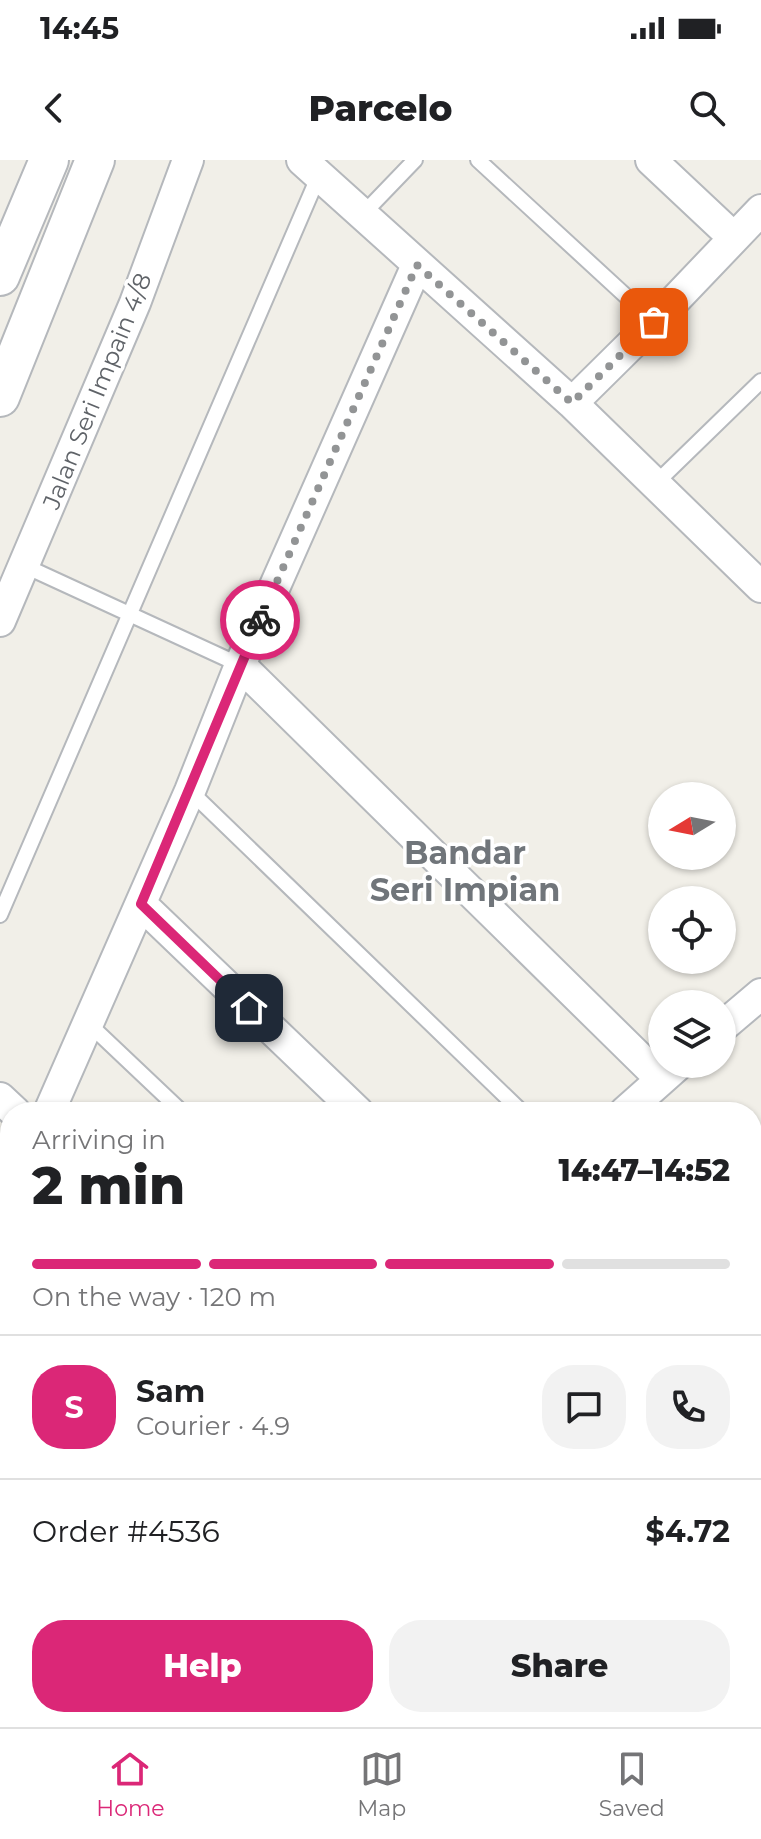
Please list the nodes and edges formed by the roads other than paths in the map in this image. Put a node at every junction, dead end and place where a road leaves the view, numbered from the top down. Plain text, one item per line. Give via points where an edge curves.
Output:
1 (49, 160) edge
2 (95, 160) edge
3 (188, 160) edge
4 (415, 160) edge
5 (478, 160) edge
6 (651, 160) edge
7 (310, 167) edge
8 (761, 210) edge
9 (363, 214) junction
10 (734, 238) junction
11 (417, 265) junction
12 (0, 276) edge
13 (654, 322) junction
14 (761, 381) edge
15 (0, 397) edge
16 (572, 403) junction
17 (655, 484) junction
18 (25, 566) junction
19 (757, 575) edge
20 (131, 613) junction
21 (0, 621) edge
22 (240, 665) junction
23 (190, 791) junction
24 (141, 904) junction
25 (0, 915) edge
26 (761, 994) edge
27 (736, 1015) edge
28 (88, 1023) junction
29 (648, 1051) edge
30 (663, 1078) edge
31 (53, 1102) edge
32 (171, 1102) edge
33 (348, 1102) edge
34 (512, 1102) edge
35 (636, 1102) edge

1 - 12 street
2 - 15 street
3 - 18 street, Jalan Seri Impain 4/8 via 135,303
4 - 9 lane
5 - 13 lane
6 - 10 street
7 - 9 street
7 - 20 lane
8 - 10 street
9 - 11 street
10 - 13 street
11 - 16 street
11 - 22 street
13 - 16 street
14 - 17 lane
16 - 17 street
17 - 19 street
18 - 20 lane
18 - 21 street, Jalan Seri Impain 4/8
20 - 22 lane
20 - 25 lane
22 - 23 street
22 - 29 street
23 - 24 street
23 - 34 lane
24 - 28 street
24 - 33 street
26 - 27 street
28 - 31 street
28 - 32 lane
30 - 35 street

